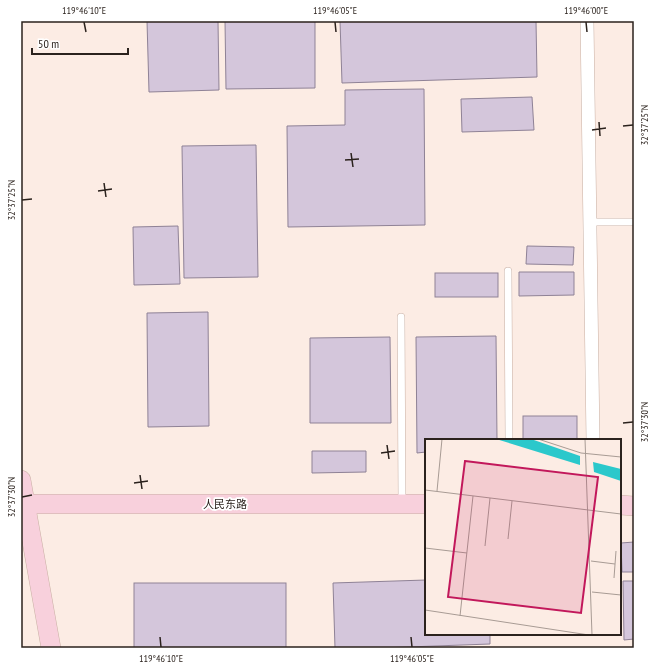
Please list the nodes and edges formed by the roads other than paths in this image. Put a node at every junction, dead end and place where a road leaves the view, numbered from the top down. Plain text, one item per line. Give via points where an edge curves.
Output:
1 (587, 21) edge
2 (590, 222) junction
3 (634, 222) edge
4 (508, 270) dead end
5 (401, 317) dead end
6 (509, 439) edge
7 (593, 439) edge
8 (21, 480) edge
9 (23, 504) edge
10 (402, 504) junction
11 (425, 504) edge
12 (621, 505) edge
13 (634, 506) edge
14 (50, 648) edge

1 - 2 street
2 - 3 lane
2 - 7 street
4 - 6 lane
5 - 10 lane
8 - 9 street
9 - 10 street, 人民东路
9 - 14 street
10 - 11 street, 人民东路
12 - 13 street

